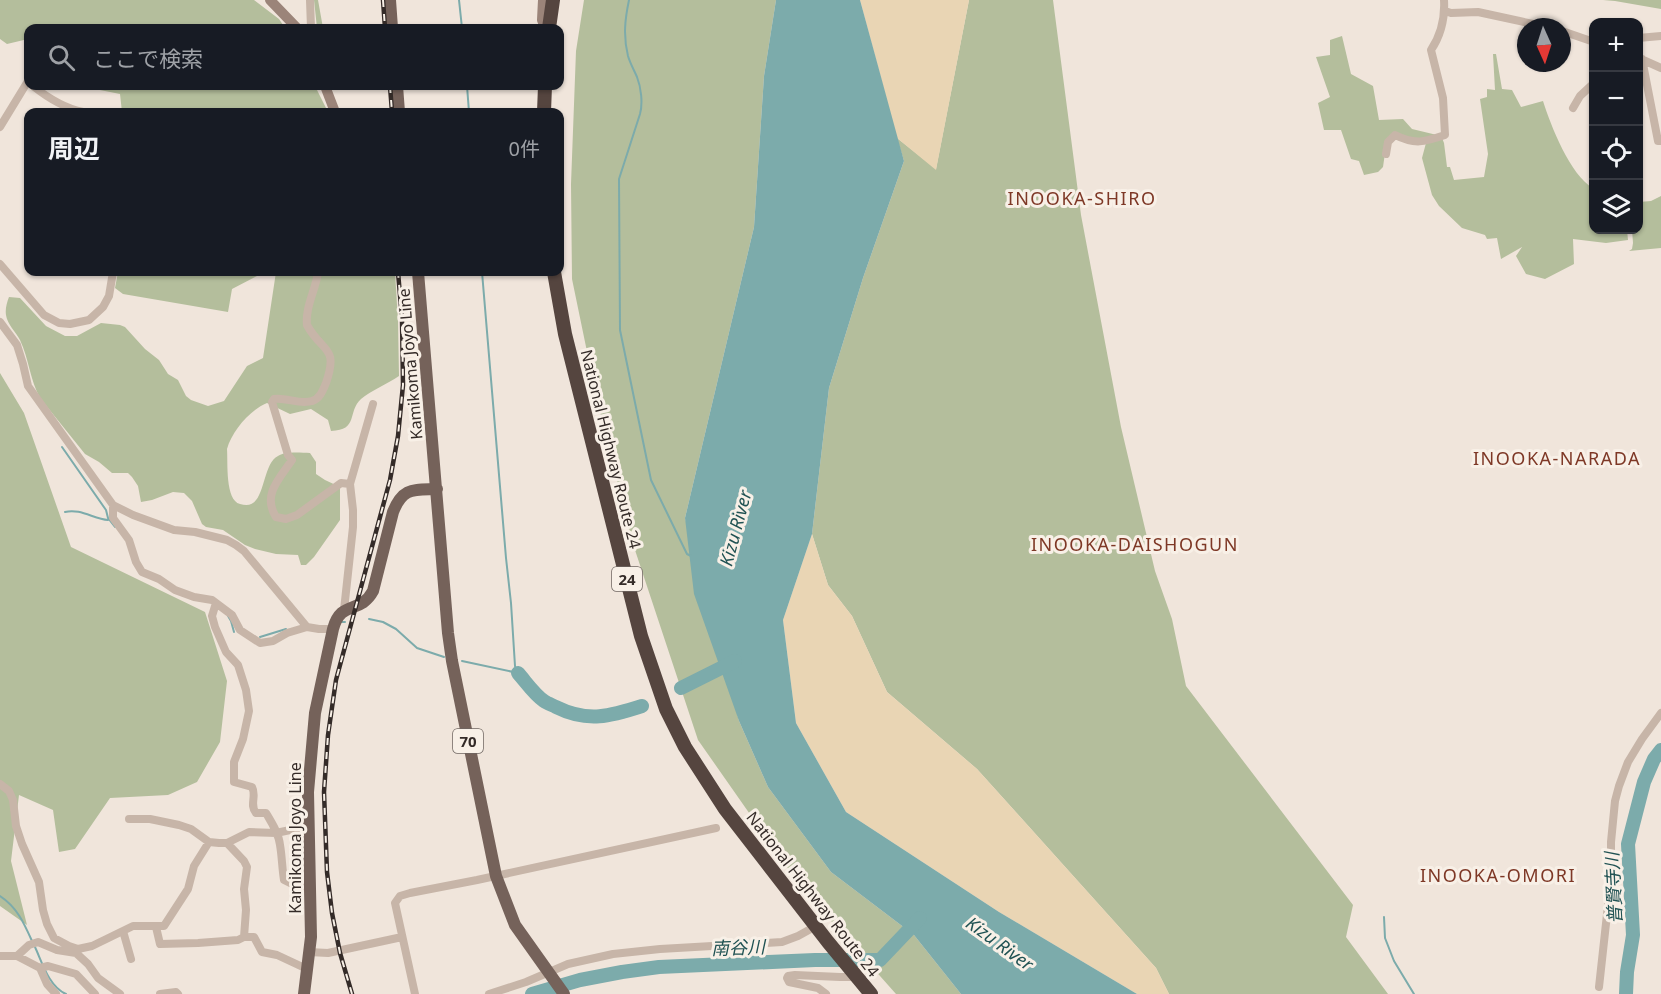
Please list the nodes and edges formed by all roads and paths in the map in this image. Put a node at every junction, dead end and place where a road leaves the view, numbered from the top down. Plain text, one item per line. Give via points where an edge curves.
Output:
1 (270, 0) edge
2 (310, 0) edge
3 (390, 0) edge
4 (543, 0) edge
5 (553, 0) edge
6 (1444, 0) edge
7 (1445, 11) junction
8 (1517, 20) edge
9 (293, 24) edge
10 (311, 24) edge
11 (392, 24) edge
12 (544, 24) edge
13 (550, 24) edge
14 (1571, 34) edge
15 (1661, 36) edge
16 (1589, 38) edge
17 (1643, 38) edge
18 (1584, 39) junction
19 (1589, 41) edge
20 (1643, 60) edge
21 (1661, 68) edge
22 (1643, 72) edge
23 (1589, 87) edge
24 (24, 88) edge
25 (38, 90) edge
26 (327, 90) edge
27 (397, 90) edge
28 (545, 90) edge
29 (72, 108) edge
30 (333, 108) edge
31 (399, 108) edge
32 (544, 108) edge
33 (1573, 108) dead end
34 (0, 127) edge
35 (1661, 141) edge
36 (1386, 154) dead end
37 (0, 264) edge
38 (112, 276) edge
39 (317, 276) edge
40 (418, 276) edge
41 (555, 276) edge
42 (0, 322) edge
43 (373, 405) dead end
44 (350, 484) junction
45 (437, 489) junction
46 (113, 505) junction
47 (216, 603) junction
48 (344, 610) junction
49 (307, 627) junction
50 (333, 628) junction
51 (1661, 713) edge
52 (0, 784) edge
53 (129, 819) dead end
54 (309, 826) junction
55 (716, 828) dead end
56 (276, 833) junction
57 (209, 842) junction
58 (226, 843) junction
59 (496, 876) junction
60 (310, 887) junction
61 (816, 926) junction
62 (156, 927) junction
63 (123, 931) junction
64 (244, 937) junction
65 (402, 937) junction
66 (74, 950) junction
67 (309, 952) junction
68 (0, 956) edge
69 (17, 956) junction
70 (130, 959) dead end
71 (40, 968) junction
72 (307, 969) junction
73 (550, 975) junction
74 (855, 975) junction
75 (1599, 987) dead end
76 (56, 994) edge
77 (95, 994) edge
78 (120, 994) edge
79 (160, 994) edge
80 (178, 994) edge
81 (304, 994) edge
82 (415, 994) edge
83 (489, 994) edge
84 (564, 994) edge
85 (826, 994) edge
86 (871, 994) edge

1 - 9 main road
2 - 10 street
3 - 11 main road
4 - 12 main road
5 - 13 highway
6 - 7 street
7 - 8 street via 1478,12
7 - 36 street via 1431,50 1443,98 1445,135 1417,142 1395,135 1388,141
14 - 18 street
15 - 17 street
16 - 18 street
18 - 19 street
20 - 21 street
22 - 35 street
23 - 33 street
24 - 34 street
25 - 29 street
26 - 30 main road
27 - 31 main road
28 - 32 highway
37 - 38 street via 44,315 59,323 88,320 103,308
39 - 44 street via 307,325 328,351 332,365 315,400 280,398 272,402 292,460 271,492 271,509 276,517 286,519 341,483
40 - 45 main road, Kamikoma Joyo Line / 70
41 - 61 highway, National Highway Route 24 / 24 via 564,334 641,636 666,709 725,809
42 - 46 street via 17,345 28,386
43 - 44 street
44 - 48 street via 353,527
45 - 48 main road, Kamikoma Joyo Line via 404,492 393,512 373,591 365,602
45 - 59 main road, Kamikoma Joyo Line / 70 via 452,661
46 - 47 street via 113,518 129,540 142,572 176,590
46 - 49 street via 174,530 217,537 236,545
47 - 49 street via 232,615 240,630 260,643
47 - 56 street via 212,616 215,627 226,652 238,665 249,711 234,762 234,782 252,787 253,810 266,813
48 - 50 main road, Kamikoma Joyo Line via 336,617
49 - 50 street
50 - 54 main road, Kamikoma Joyo Line via 315,712
51 - 75 street via 1629,762 1615,801
52 - 66 street via 13,800 16,826 39,882 47,924 54,938
53 - 57 street via 179,825
54 - 56 street
54 - 60 main road, Kamikoma Joyo Line
55 - 59 street
56 - 58 street via 249,832
56 - 60 street via 284,880
57 - 58 street
57 - 62 street via 194,866 188,889 164,926
58 - 64 street via 248,867
59 - 65 street via 400,896 395,903
59 - 73 main road, Kamikoma Joyo Line / 70 via 515,925
60 - 67 main road, Kamikoma Joyo Line
61 - 73 street via 782,942 613,954 568,964
61 - 74 highway, National Highway Route 24 / 24
62 - 63 street via 133,926
62 - 64 street via 160,944 198,944
63 - 66 street
63 - 70 street
64 - 72 street via 254,937 262,952
65 - 67 street via 328,953
65 - 82 street
66 - 69 street via 57,950 38,942
66 - 78 street via 105,985
67 - 72 main road, Kamikoma Joyo Line
68 - 69 street
69 - 71 street
71 - 76 street
71 - 77 street via 48,966 76,974
72 - 81 main road, Kamikoma Joyo Line
73 - 83 street
73 - 84 main road, Kamikoma Joyo Line / 70
74 - 85 street via 788,975 789,982 818,988
74 - 86 highway, National Highway Route 24 / 24
79 - 80 street

